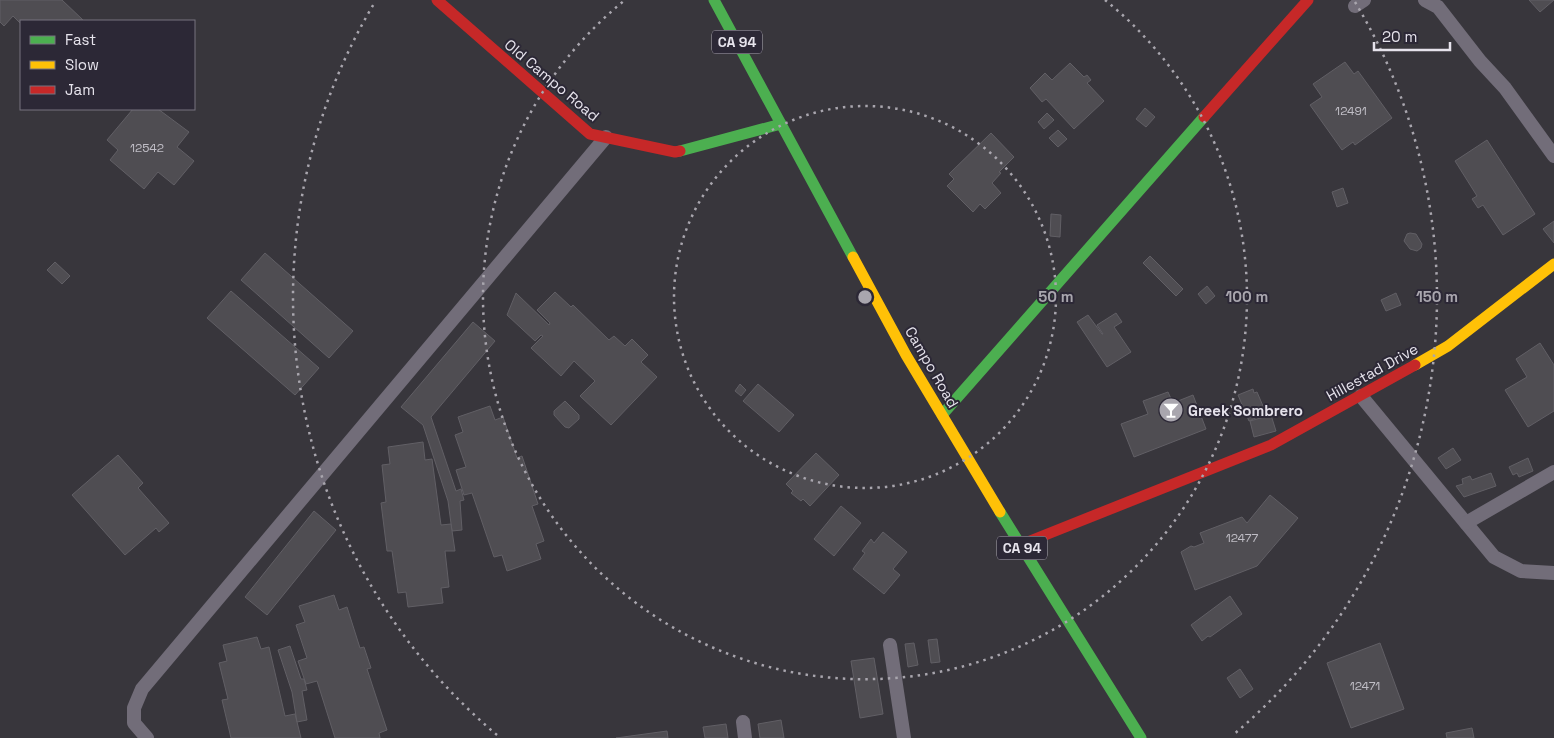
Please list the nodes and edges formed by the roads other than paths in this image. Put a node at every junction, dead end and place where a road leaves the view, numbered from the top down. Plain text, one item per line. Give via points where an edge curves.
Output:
1 (437, 0) edge
2 (714, 0) edge
3 (1308, 0) edge
4 (1425, 0) edge
5 (782, 124) junction
6 (606, 137) junction
7 (1554, 156) edge
8 (1554, 264) edge
9 (1361, 396) junction
10 (942, 415) junction
11 (1554, 472) edge
12 (1466, 523) junction
13 (1020, 545) junction
14 (1554, 572) edge
15 (890, 645) dead end
16 (743, 722) dead end
17 (147, 738) edge
18 (745, 738) edge
19 (904, 738) edge
20 (1141, 738) edge

1 - 6 main road, Old Campo Road via 590,134
2 - 5 main road, Campo Road / CA 94
3 - 10 main road
4 - 7 lane via 1438,7 1505,88
5 - 6 main road, Old Campo Road via 675,152
5 - 10 main road, Campo Road / CA 94 via 906,355
6 - 17 lane via 142,690 134,708 134,723
8 - 9 main road, Hillestad Drive via 1448,346
9 - 12 lane
9 - 13 main road, Hillestad Drive via 1272,445
10 - 13 main road, Campo Road / CA 94
11 - 12 lane
12 - 14 lane via 1494,557 1521,571
13 - 20 main road, Campo Road / CA 94
15 - 19 lane
16 - 18 lane

